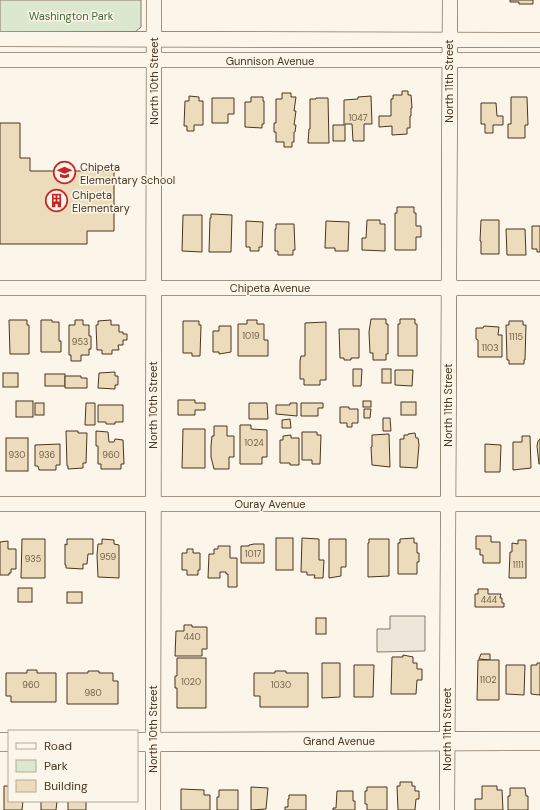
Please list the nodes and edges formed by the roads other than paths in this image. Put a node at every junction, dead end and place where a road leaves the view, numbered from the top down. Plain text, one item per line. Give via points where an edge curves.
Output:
1 (154, 0) edge
2 (450, 0) edge
3 (0, 39) edge
4 (154, 40) junction
5 (450, 40) junction
6 (540, 40) edge
7 (0, 60) edge
8 (154, 60) junction
9 (540, 60) edge
10 (450, 61) junction
11 (0, 288) edge
12 (154, 288) junction
13 (448, 288) junction
14 (540, 288) edge
15 (0, 504) edge
16 (153, 504) junction
17 (448, 504) junction
18 (540, 504) edge
19 (447, 741) junction
20 (540, 741) edge
21 (145, 742) edge
22 (153, 810) edge
23 (447, 810) edge

1 - 4 street, North 10th Street
2 - 5 street, North 11th Street
3 - 4 street, Gunnison Avenue
4 - 5 street, Gunnison Avenue
4 - 8 street, North 10th Street
5 - 6 street, Gunnison Avenue
5 - 10 street, North 11th Street
7 - 8 street, Gunnison Avenue
8 - 10 street, Gunnison Avenue
8 - 12 street, North 10th Street
9 - 10 street, Gunnison Avenue
10 - 13 street, North 11th Street
11 - 12 street, Chipeta Avenue
12 - 13 street, Chipeta Avenue
12 - 16 street, North 10th Street
13 - 14 street, Chipeta Avenue
13 - 17 street, North 11th Street
15 - 16 street, Ouray Avenue
16 - 17 street, Ouray Avenue
16 - 21 street, North 10th Street
17 - 18 street, Ouray Avenue
17 - 19 street, North 11th Street
19 - 20 main road, Grand Avenue
19 - 21 main road, Grand Avenue
19 - 23 street, North 11th Street
21 - 22 street, North 10th Street

